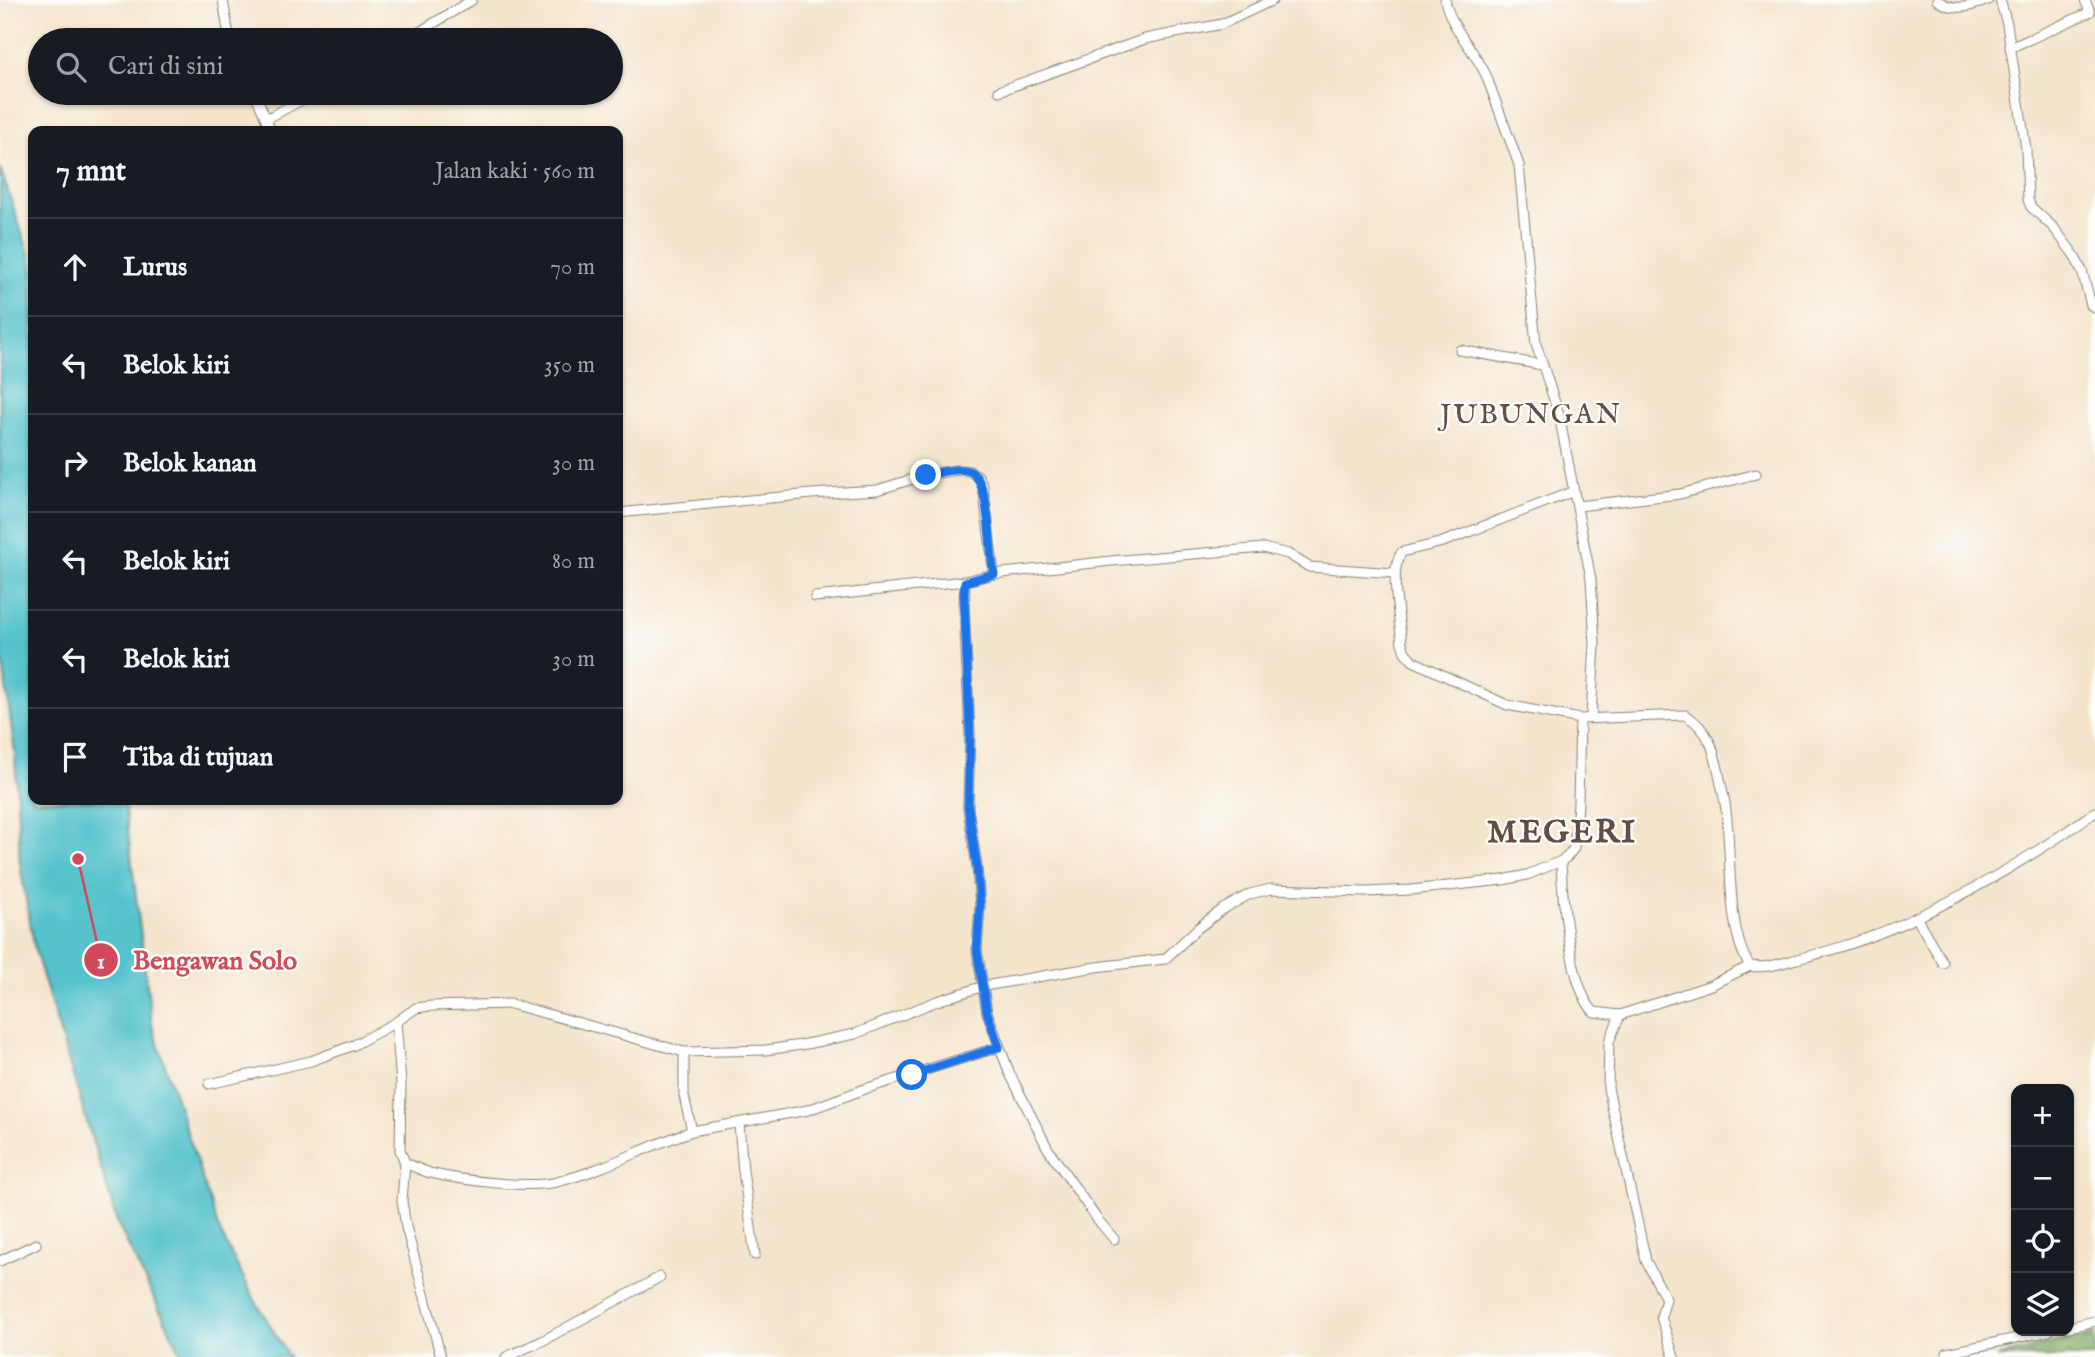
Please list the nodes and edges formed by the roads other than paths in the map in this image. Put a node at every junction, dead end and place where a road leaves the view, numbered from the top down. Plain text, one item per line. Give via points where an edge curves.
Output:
1 (223, 0) edge
2 (472, 0) edge
3 (1273, 0) edge
4 (1446, 0) edge
5 (1937, 0) edge
6 (1988, 0) edge
7 (2000, 0) edge
8 (2085, 0) edge
9 (228, 28) edge
10 (426, 28) edge
11 (2010, 48) junction
12 (999, 91) dead end
13 (260, 105) edge
14 (292, 105) edge
15 (266, 119) junction
16 (269, 126) edge
17 (2095, 308) edge
18 (1460, 351) dead end
19 (1542, 365) junction
20 (1756, 474) dead end
21 (1574, 491) junction
22 (1578, 506) junction
23 (623, 513) edge
24 (1395, 573) junction
25 (994, 574) junction
26 (965, 582) junction
27 (815, 597) dead end
28 (1591, 718) junction
29 (1580, 719) junction
30 (2095, 812) edge
31 (1561, 861) junction
32 (1916, 917) junction
33 (1943, 963) dead end
34 (1750, 966) junction
35 (984, 986) junction
36 (1620, 1015) junction
37 (396, 1022) junction
38 (999, 1047) junction
39 (684, 1052) junction
40 (209, 1084) dead end
41 (739, 1124) junction
42 (692, 1131) junction
43 (405, 1163) junction
44 (1114, 1239) dead end
45 (36, 1244) dead end
46 (755, 1255) dead end
47 (0, 1261) edge
48 (660, 1277) dead end
49 (2095, 1321) edge
50 (2074, 1326) edge
51 (2026, 1336) edge
52 (1947, 1353) dead end
53 (441, 1357) edge
54 (506, 1357) edge
55 (1674, 1357) edge

1 - 9 street
2 - 10 street
3 - 12 street via 1222,24 1144,39
4 - 19 street via 1453,23 1480,61 1519,164 1536,344
5 - 6 street via 1956,9
7 - 11 street
8 - 11 street via 2090,12
11 - 17 street via 2026,149 2028,200 2074,254
13 - 15 street
14 - 15 street
15 - 16 street
18 - 19 street
19 - 21 street via 1559,415
20 - 22 street via 1680,494
21 - 22 street
21 - 24 street via 1443,542 1406,550 1398,556
22 - 28 street via 1591,579 1595,643
23 - 25 street via 877,491 926,475 970,471 983,486
24 - 25 street via 1310,567 1288,554 1264,548
24 - 29 street via 1402,643 1413,661 1507,705
25 - 26 street
26 - 27 street
26 - 35 street via 968,807 980,906 977,950
28 - 29 street
28 - 34 street via 1685,715 1697,721 1707,736 1726,810 1739,941
29 - 31 street via 1574,848
30 - 32 street via 2000,873
31 - 35 street via 1515,878 1449,887 1365,892 1271,889 1223,909 1165,959
31 - 36 street via 1565,923 1581,990 1594,1012
32 - 33 street
32 - 34 street via 1822,954
34 - 36 street via 1711,985
35 - 38 street
35 - 39 street via 855,1034 766,1050
36 - 55 street via 1609,1042 1608,1088 1646,1261 1666,1299 1661,1317
37 - 39 street via 423,1007 511,1004
37 - 40 street via 311,1061
37 - 43 street via 400,1150
38 - 41 street via 808,1111
38 - 44 street via 1048,1149
39 - 42 street via 684,1096
41 - 42 street
41 - 46 street
42 - 43 street via 542,1185 471,1179
43 - 53 street via 402,1201 406,1227
45 - 47 street
48 - 54 street
49 - 50 street
51 - 52 street

